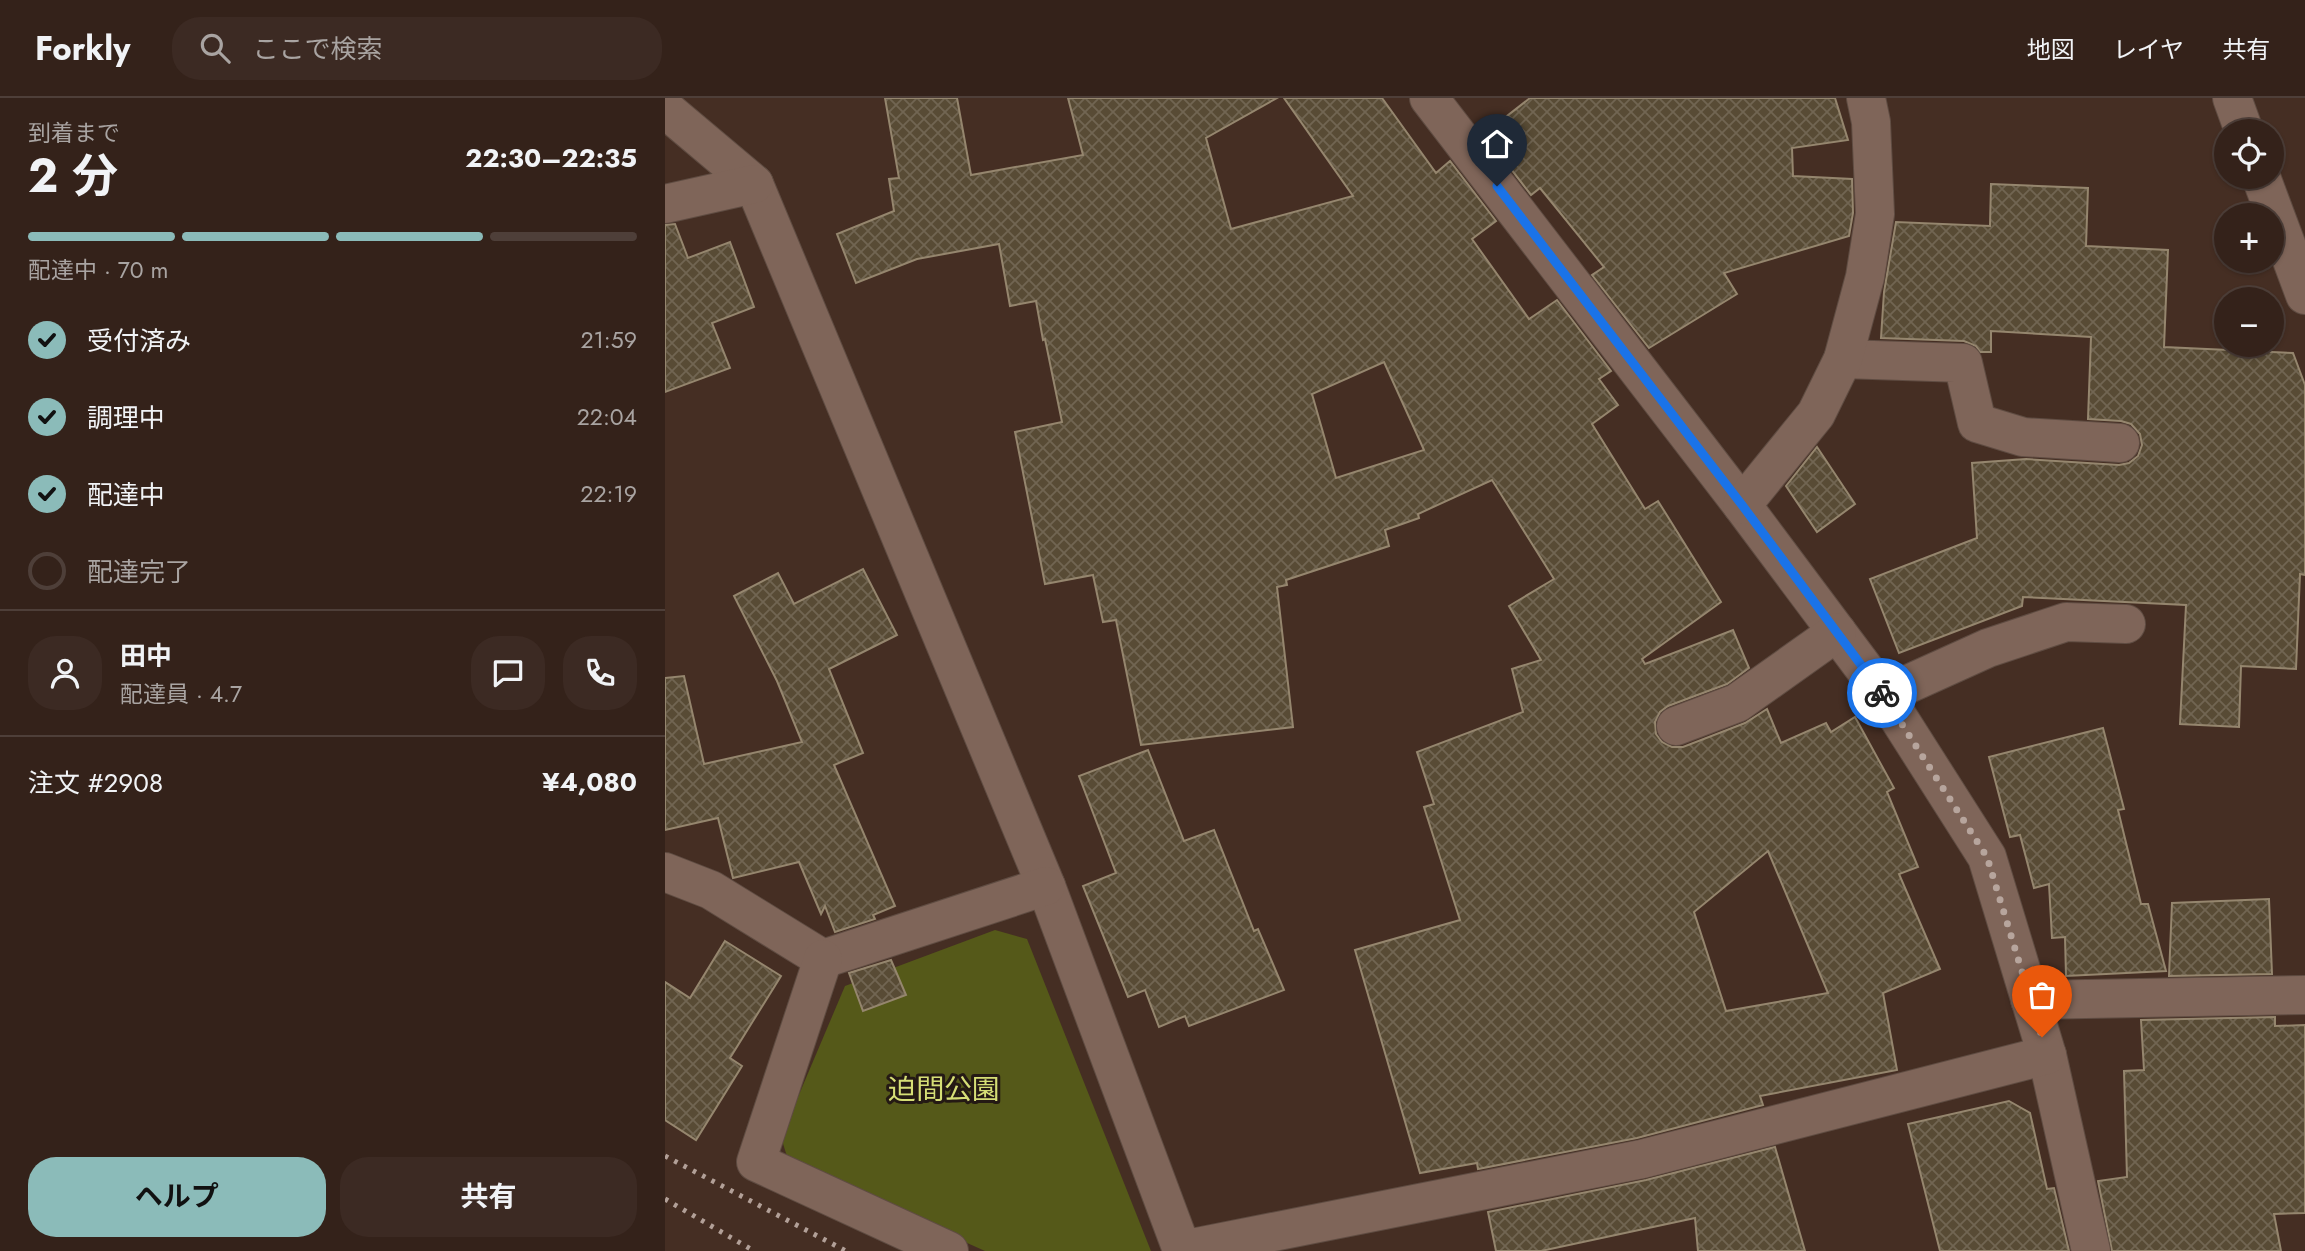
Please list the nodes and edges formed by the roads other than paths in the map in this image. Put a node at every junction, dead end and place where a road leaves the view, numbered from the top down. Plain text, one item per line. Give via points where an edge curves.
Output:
1 (1429, 98) edge
2 (1866, 98) edge
3 (2232, 98) edge
4 (665, 109) edge
5 (2240, 119) edge
6 (754, 184) junction
7 (2265, 189) edge
8 (665, 204) edge
9 (2305, 295) edge
10 (1843, 359) junction
11 (2120, 443) dead end
12 (1742, 505) junction
13 (2126, 624) dead end
14 (1837, 632) junction
15 (1884, 695) junction
16 (1676, 726) dead end
17 (665, 872) edge
18 (1046, 886) junction
19 (823, 959) junction
20 (2305, 995) edge
21 (2030, 1000) junction
22 (2047, 1055) junction
23 (949, 1251) edge
24 (1182, 1251) edge
25 (2091, 1251) edge

1 - 12 street
2 - 10 street via 1875,214 1865,277
3 - 5 street
4 - 6 street
6 - 8 street
6 - 18 street
7 - 9 street
10 - 11 street via 1963,363 1977,423 2023,437
10 - 12 street via 1816,414
12 - 14 street
13 - 15 street via 2066,622 1988,648
14 - 15 street
14 - 16 street via 1737,703
15 - 21 street via 1987,857
17 - 19 street via 711,890
18 - 19 street
18 - 24 street
19 - 23 street via 756,1162
20 - 21 street
21 - 22 street
22 - 24 street via 1642,1159
22 - 25 street

